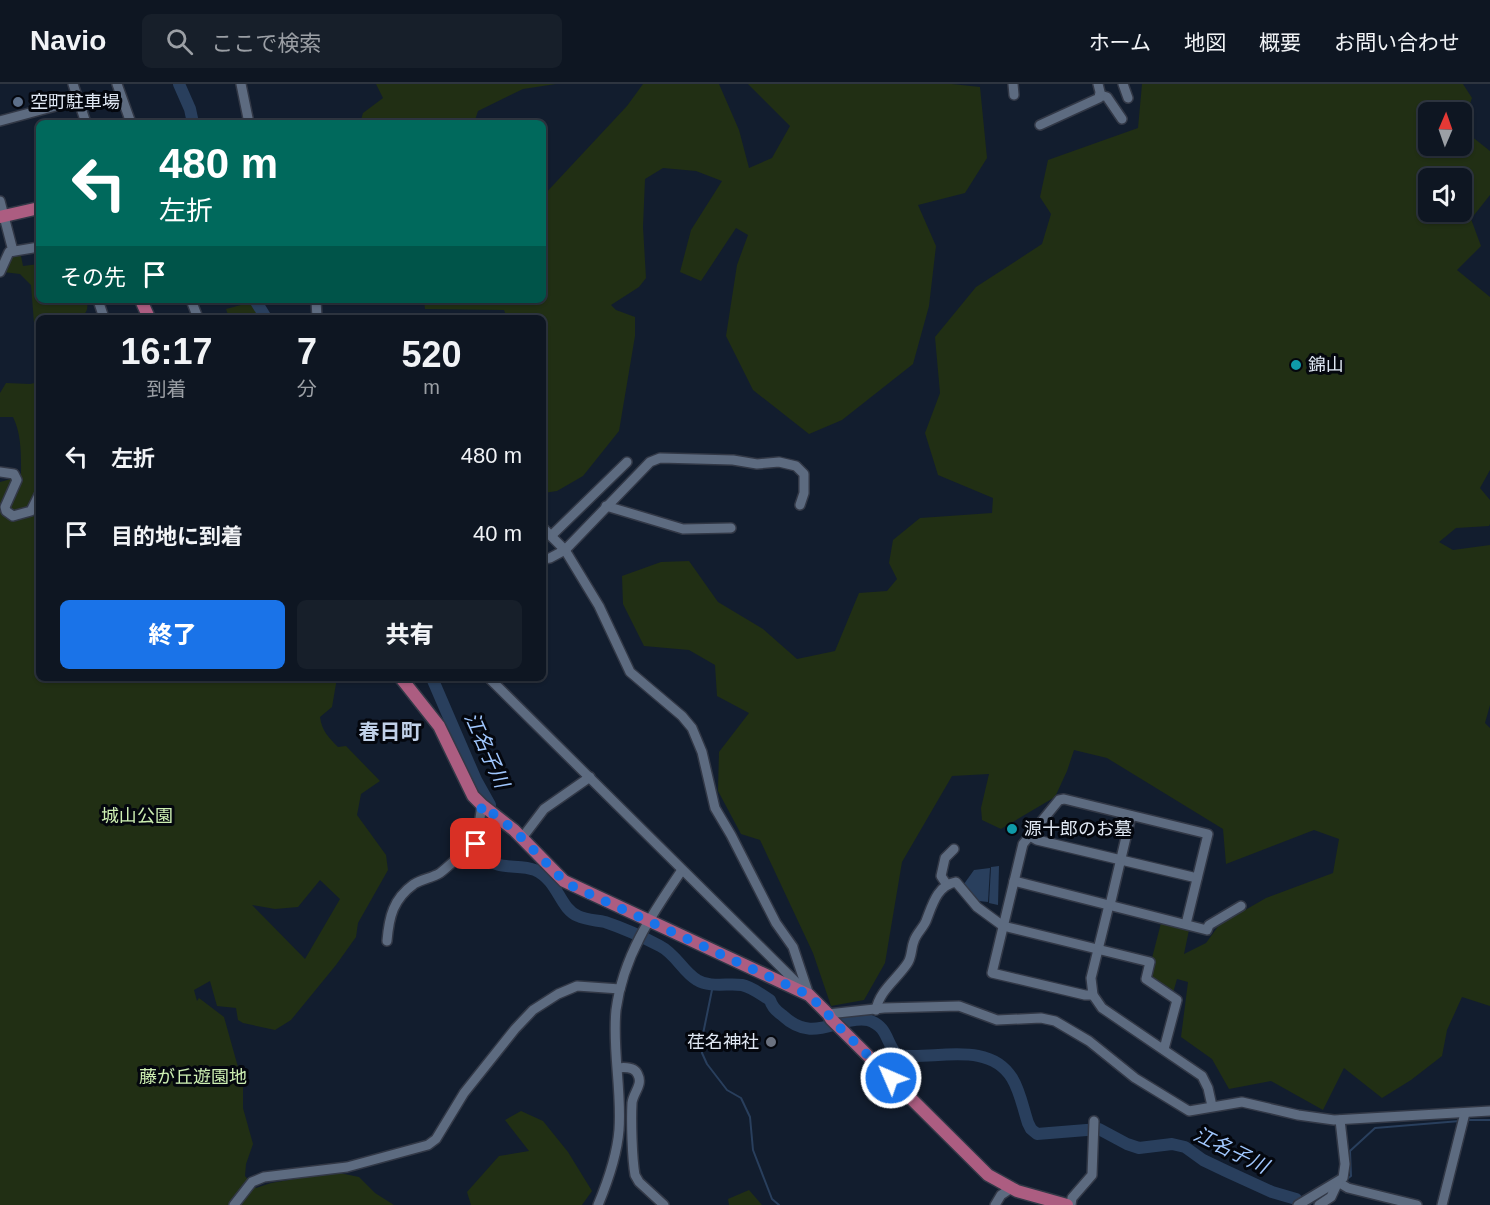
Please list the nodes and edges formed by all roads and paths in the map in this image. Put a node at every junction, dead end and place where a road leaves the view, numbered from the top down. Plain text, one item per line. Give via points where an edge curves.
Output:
1 (117, 84) edge
2 (241, 84) edge
3 (1013, 84) edge
4 (1098, 84) edge
5 (1124, 84) edge
6 (76, 85) edge
7 (1014, 95) dead end
8 (1100, 95) junction
9 (1128, 98) dead end
10 (78, 100) junction
11 (1122, 119) dead end
12 (85, 120) edge
13 (130, 120) edge
14 (248, 120) edge
15 (0, 121) edge
16 (1040, 125) dead end
17 (0, 201) edge
18 (36, 209) edge
19 (2, 217) edge
20 (36, 247) edge
21 (13, 251) junction
22 (0, 272) edge
23 (627, 462) dead end
24 (0, 472) edge
25 (36, 501) edge
26 (800, 505) dead end
27 (606, 506) junction
28 (730, 528) dead end
29 (546, 530) edge
30 (552, 535) junction
31 (565, 550) junction
32 (546, 559) edge
33 (403, 681) edge
34 (492, 681) edge
35 (590, 777) junction
36 (483, 806) junction
37 (1131, 816) junction
38 (1030, 836) junction
39 (522, 838) junction
40 (954, 849) dead end
41 (1121, 860) junction
42 (682, 870) junction
43 (1197, 878) junction
44 (1014, 881) junction
45 (947, 885) junction
46 (1109, 905) junction
47 (1241, 906) dead end
48 (648, 920) junction
49 (1186, 924) junction
50 (1004, 926) junction
51 (387, 941) dead end
52 (1098, 949) junction
53 (620, 989) junction
54 (809, 995) junction
55 (1093, 995) junction
56 (876, 1010) junction
57 (830, 1017) junction
58 (1164, 1049) junction
59 (618, 1068) junction
60 (1212, 1106) junction
61 (1490, 1111) edge
62 (1464, 1118) junction
63 (1340, 1120) junction
64 (1095, 1122) dead end
65 (1338, 1182) junction
66 (1010, 1189) junction
67 (1300, 1203) edge
68 (234, 1205) edge
69 (598, 1205) edge
70 (664, 1205) edge
71 (995, 1205) edge
72 (1069, 1205) edge
73 (1318, 1205) edge
74 (1417, 1205) edge
75 (1442, 1205) edge

1 - 13 street
2 - 14 street
3 - 7 street
4 - 8 street
5 - 9 street
6 - 10 street
8 - 11 street via 1107,97
8 - 16 street
10 - 12 street
10 - 15 street
17 - 19 street
18 - 19 main road
19 - 21 street
20 - 21 street
21 - 22 street via 7,254
23 - 30 street
24 - 25 street via 14,474 16,480 6,511 14,516 31,511
26 - 27 street via 804,474 793,465 667,457 650,462
27 - 28 street via 683,529
27 - 31 street
29 - 30 street
30 - 31 street
31 - 32 street
31 - 54 street via 599,606 630,672 692,728 715,808 776,923 793,946
33 - 36 main road via 439,726 469,790
34 - 35 street
35 - 39 street via 543,809
35 - 42 street
36 - 39 main road
36 - 51 street via 476,844 438,874 405,892 389,918
37 - 38 street via 1061,800
37 - 41 street
37 - 43 street via 1208,834
38 - 41 street
38 - 44 street via 1023,844
39 - 48 main road via 564,881
40 - 45 street via 945,858 941,876
41 - 43 street
41 - 46 street
42 - 48 street
42 - 54 street
43 - 49 street
44 - 46 street
44 - 50 street
45 - 50 street via 956,882 977,907
45 - 56 street via 930,906 914,940 909,962 890,983
46 - 49 street
46 - 52 street
47 - 49 street via 1207,930
48 - 53 street
48 - 54 main road
50 - 52 street
50 - 55 street via 992,972
52 - 55 street via 1091,978
52 - 58 street via 1150,962 1146,979 1177,1000
53 - 59 street via 615,1032
53 - 68 street via 577,986 533,1010 464,1093 436,1139 428,1145 346,1167 264,1177 252,1182
54 - 57 main road
55 - 58 street via 1102,1008
56 - 57 street
56 - 60 street via 959,1006 997,1020 1055,1021 1184,1108 1195,1111
57 - 66 main road via 988,1175
58 - 60 street via 1202,1076
59 - 69 street via 617,1144
59 - 70 street via 630,1068 639,1077 632,1102 635,1175
60 - 63 street via 1242,1102
61 - 62 street
62 - 63 street
62 - 75 street
63 - 65 street via 1344,1173
64 - 72 street via 1092,1175
65 - 67 street
65 - 73 street via 1332,1197
65 - 74 street
66 - 71 street
66 - 72 main road

